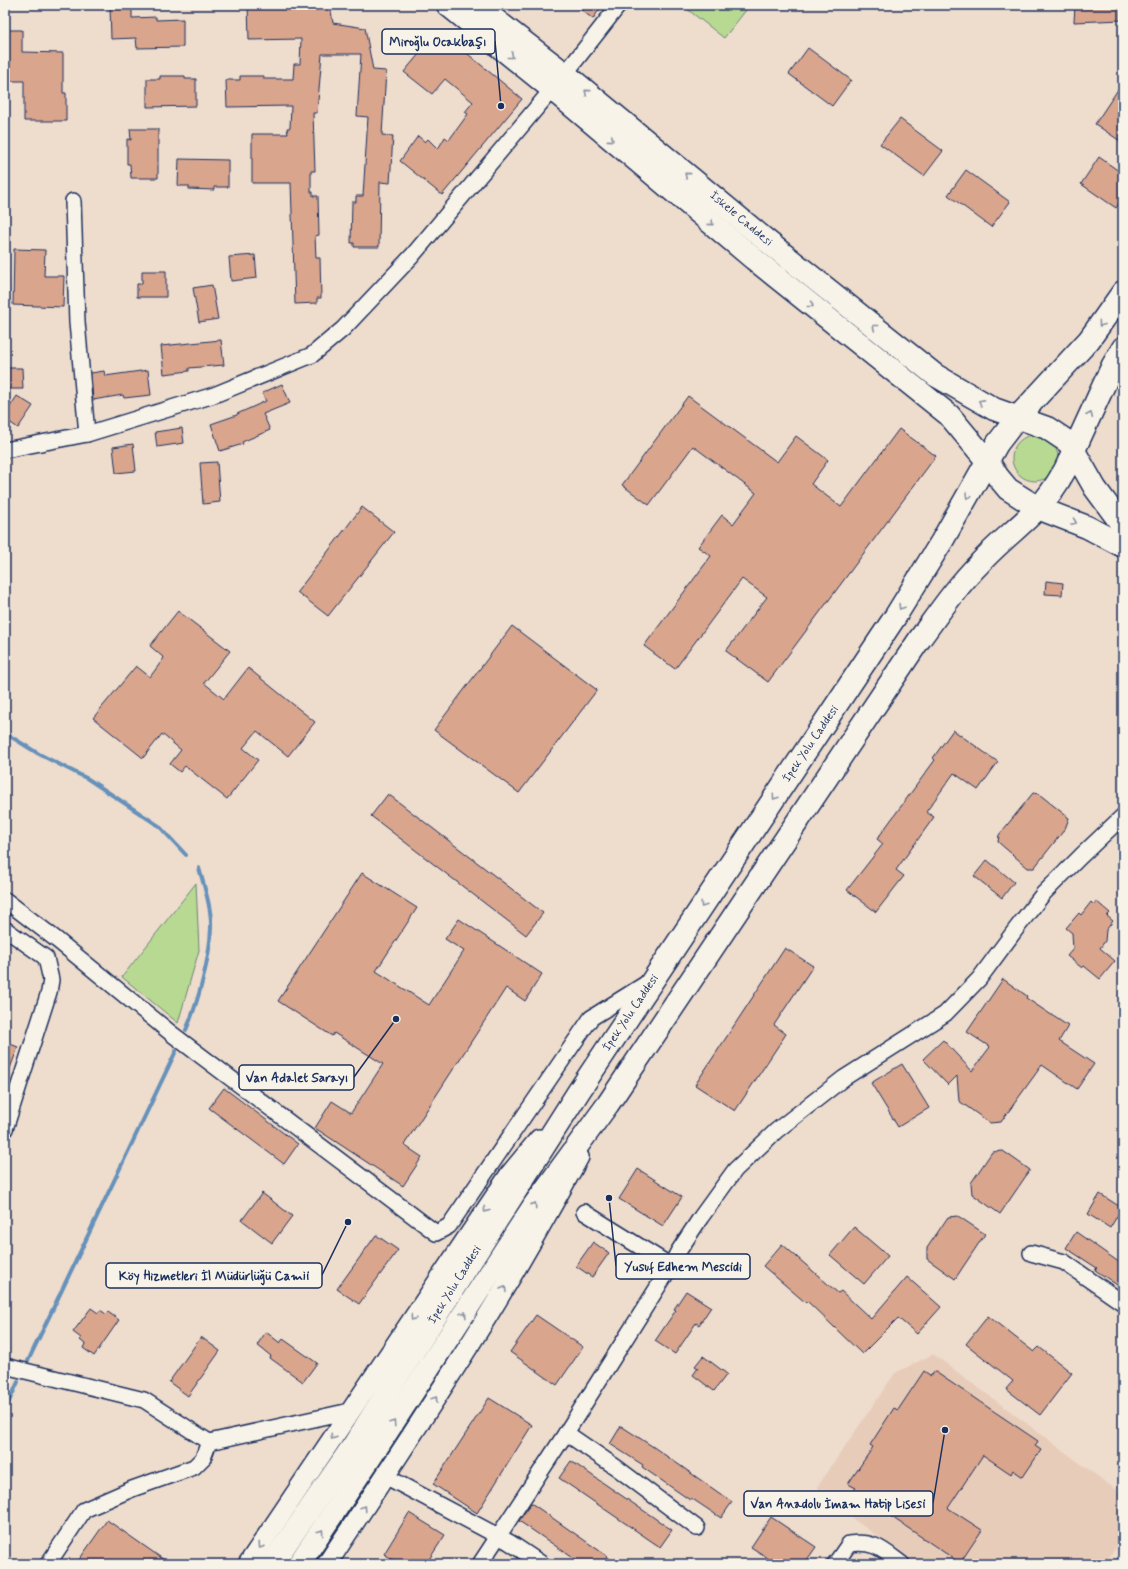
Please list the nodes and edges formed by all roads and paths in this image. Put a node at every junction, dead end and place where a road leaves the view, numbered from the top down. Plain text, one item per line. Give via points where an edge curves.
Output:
1 (448, 5) edge
2 (476, 5) edge
3 (619, 5) edge
4 (559, 81) junction
5 (73, 201) dead end
6 (1123, 292) edge
7 (1123, 348) edge
8 (1017, 418) junction
9 (87, 434) junction
10 (5, 450) edge
11 (1074, 451) junction
12 (988, 462) junction
13 (1038, 508) junction
14 (1123, 526) edge
15 (1123, 546) edge
16 (1123, 816) edge
17 (5, 900) edge
18 (5, 929) edge
19 (653, 980) junction
20 (579, 1091) junction
21 (608, 1104) junction
22 (5, 1129) edge
23 (584, 1212) dead end
24 (1031, 1253) dead end
25 (671, 1266) junction
26 (1123, 1303) edge
27 (7, 1371) edge
28 (350, 1411) junction
29 (566, 1433) junction
30 (210, 1442) junction
31 (385, 1476) junction
32 (697, 1528) dead end
33 (497, 1536) junction
34 (48, 1564) edge
35 (248, 1564) edge
36 (272, 1564) edge
37 (299, 1564) edge
38 (327, 1564) edge
39 (480, 1564) edge
40 (542, 1564) edge
41 (835, 1564) edge
42 (902, 1564) edge

1 -> 4 main road
2 - 4 main road, İskele Caddesi
3 - 4 street
8 -> 4 main road, İskele Caddesi via 994,409 935,375
4 - 9 street via 412,256 343,329 312,355 214,395
4 -> 12 main road via 754,259 949,415
5 - 9 street via 77,322
6 -> 8 main road via 1089,340
11 -> 7 main road
8 - 11 main road via 1047,428 1068,442
8 - 12 main road via 997,444
9 - 10 street
11 - 13 main road via 1055,487
11 - 14 main road via 1095,488
12 - 13 main road via 1008,489
12 -> 19 main road, İpek Yolu Caddesi via 895,617
13 -> 15 main road via 1087,527
13 - 21 main road, İpek Yolu Caddesi via 979,563 919,640
16 - 25 street via 1043,894 979,979 945,1014 844,1078 776,1131 736,1170 701,1217
17 - 19 street via 172,1034 436,1233 449,1226 590,1018
18 - 22 street via 46,958 51,980
19 - 20 main road, İpek Yolu Caddesi
20 -> 28 street via 510,1174
20 - 36 main road, İpek Yolu Caddesi via 354,1443
31 -> 21 street via 534,1240
37 -> 21 main road, İpek Yolu Caddesi via 535,1204
23 - 25 street
24 - 26 street via 1064,1262
25 - 29 street
27 - 30 street via 144,1400
28 - 30 street
28 -> 35 street
29 - 32 street
29 - 33 street
30 - 34 street via 203,1458 194,1467 132,1489 84,1510
31 - 33 street
38 -> 31 street
33 - 39 street
33 - 40 street
41 - 42 street via 849,1544 859,1542 876,1545

